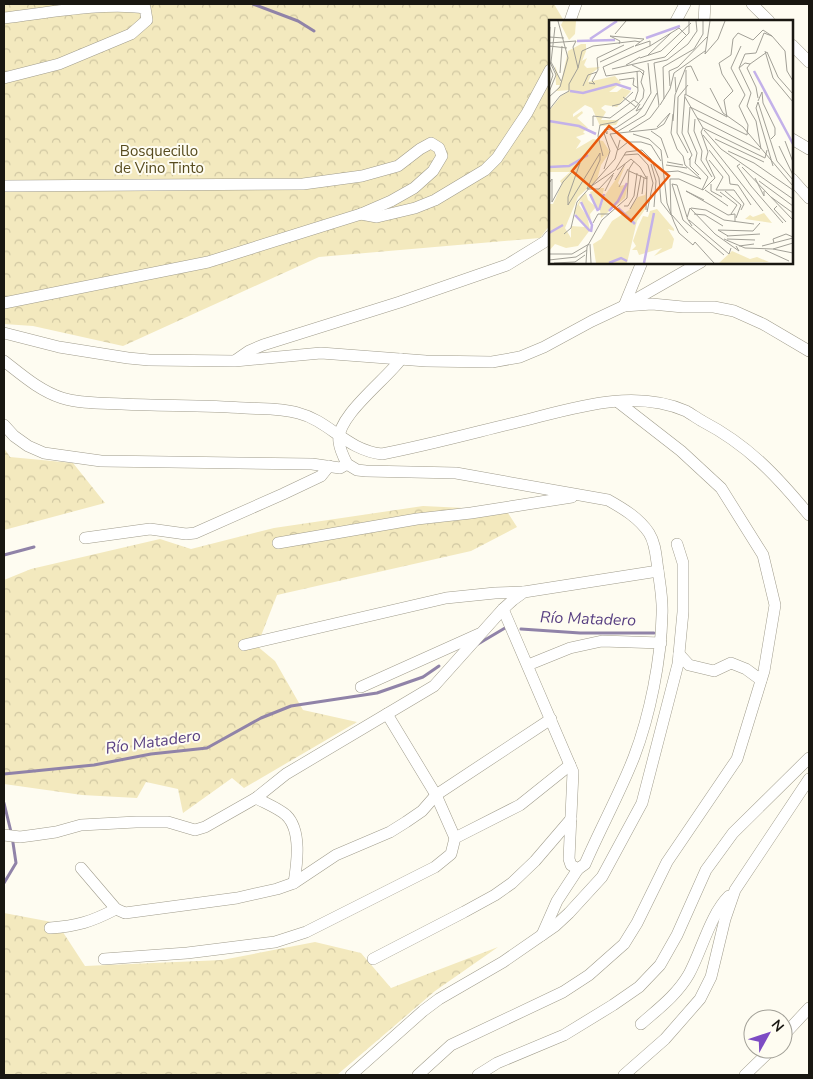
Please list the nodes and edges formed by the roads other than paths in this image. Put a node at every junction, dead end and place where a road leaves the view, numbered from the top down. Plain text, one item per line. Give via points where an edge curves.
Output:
1 (576, 4) edge
2 (685, 4) edge
3 (705, 4) edge
4 (752, 4) edge
5 (4, 18) edge
6 (570, 20) edge
7 (677, 20) edge
8 (704, 20) edge
9 (768, 20) edge
10 (793, 46) edge
11 (809, 62) edge
12 (549, 72) edge
13 (4, 78) edge
14 (793, 140) edge
15 (809, 149) edge
16 (793, 180) edge
17 (4, 186) edge
18 (809, 198) edge
19 (362, 214) junction
20 (549, 237) edge
21 (641, 264) edge
22 (698, 264) edge
23 (4, 303) edge
24 (624, 306) junction
25 (4, 334) edge
26 (809, 351) edge
27 (401, 359) junction
28 (4, 361) edge
29 (234, 361) junction
30 (618, 402) junction
31 (4, 425) edge
32 (339, 437) junction
33 (347, 464) junction
34 (329, 466) junction
35 (582, 495) junction
36 (809, 515) edge
37 (85, 538) dead end
38 (278, 543) dead end
39 (677, 544) dead end
40 (658, 571) junction
41 (524, 592) junction
42 (503, 609) junction
43 (483, 632) junction
44 (661, 643) junction
45 (244, 645) dead end
46 (679, 654) junction
47 (528, 665) junction
48 (761, 680) junction
49 (361, 687) dead end
50 (387, 714) junction
51 (551, 719) junction
52 (809, 758) edge
53 (570, 765) junction
54 (809, 779) edge
55 (436, 795) junction
56 (256, 798) junction
57 (571, 819) junction
58 (4, 835) edge
59 (455, 838) junction
60 (81, 868) dead end
61 (578, 869) junction
62 (294, 883) junction
63 (735, 890) junction
64 (116, 909) junction
65 (50, 928) dead end
66 (542, 936) junction
67 (104, 959) dead end
68 (373, 959) dead end
69 (809, 1008) edge
70 (641, 1024) dead end
71 (793, 1025) edge
72 (762, 1059) edge
73 (351, 1075) edge
74 (418, 1075) edge
75 (478, 1075) edge
76 (624, 1075) edge
77 (745, 1075) edge

1 - 6 street
2 - 7 street
3 - 8 street
4 - 9 street
5 - 13 street via 132,6 145,8 147,20 130,34 59,64
10 - 11 street
12 - 19 street via 527,113 497,158 485,170 415,208 376,216
14 - 15 street
16 - 18 street
17 - 19 street via 303,184 362,176 398,166 431,143 439,148 442,156 439,162 414,188
19 - 23 street via 208,262
20 - 29 street via 507,265 263,345
21 - 24 street
22 - 24 street
24 - 26 street via 652,304 734,311
24 - 27 street via 520,357 492,362
25 - 29 street via 128,358
27 - 29 street via 321,354
27 - 32 street via 350,414
28 - 32 street via 51,393 70,400 283,410 312,418
30 - 32 street via 587,404 382,454 363,451
30 - 36 street via 674,407 720,429 772,472
30 - 48 street via 681,451 721,488 763,556 775,605
31 - 34 street via 28,446 44,453 102,462
32 - 33 street via 338,443
33 - 34 street via 340,468
33 - 35 street via 357,470 456,474
34 - 37 street via 321,476 195,532 186,534 150,529
35 - 38 street
35 - 40 street via 608,500 643,526 656,548
39 - 46 street via 683,564
40 - 41 street
40 - 44 street
41 - 42 street
41 - 45 street via 446,598
42 - 43 street
42 - 47 street
43 - 49 street
43 - 50 street via 434,686
44 - 47 street via 602,641 570,648
44 - 61 street via 652,697 635,754 585,864
46 - 48 street via 689,665 714,671 731,663
46 - 66 street via 642,803 602,877 569,913
47 - 51 street
48 - 74 street via 737,759 667,862 624,944 589,975 563,992 451,1045
50 - 55 street
50 - 56 street via 286,774
51 - 53 street
51 - 55 street
52 - 75 street via 733,833 706,870 660,965 638,987 564,1035
53 - 57 street via 573,772
53 - 59 street via 520,805
54 - 63 street
55 - 59 street
55 - 62 street via 422,811 390,832 336,855
56 - 58 street via 212,824 194,830 168,822 136,822 81,825 20,837
56 - 62 street via 287,816 295,829 297,860
57 - 61 street via 570,862 573,868
57 - 68 street via 507,887
59 - 67 street via 451,854 436,867 306,932 276,942
60 - 64 street
61 - 66 street via 557,901
62 - 64 street via 237,898 125,913
63 - 70 street via 725,900 688,975 674,995
63 - 76 street via 711,977 700,999 665,1039
64 - 65 street via 77,926
66 - 73 street via 422,1011
69 - 71 street
72 - 77 street

